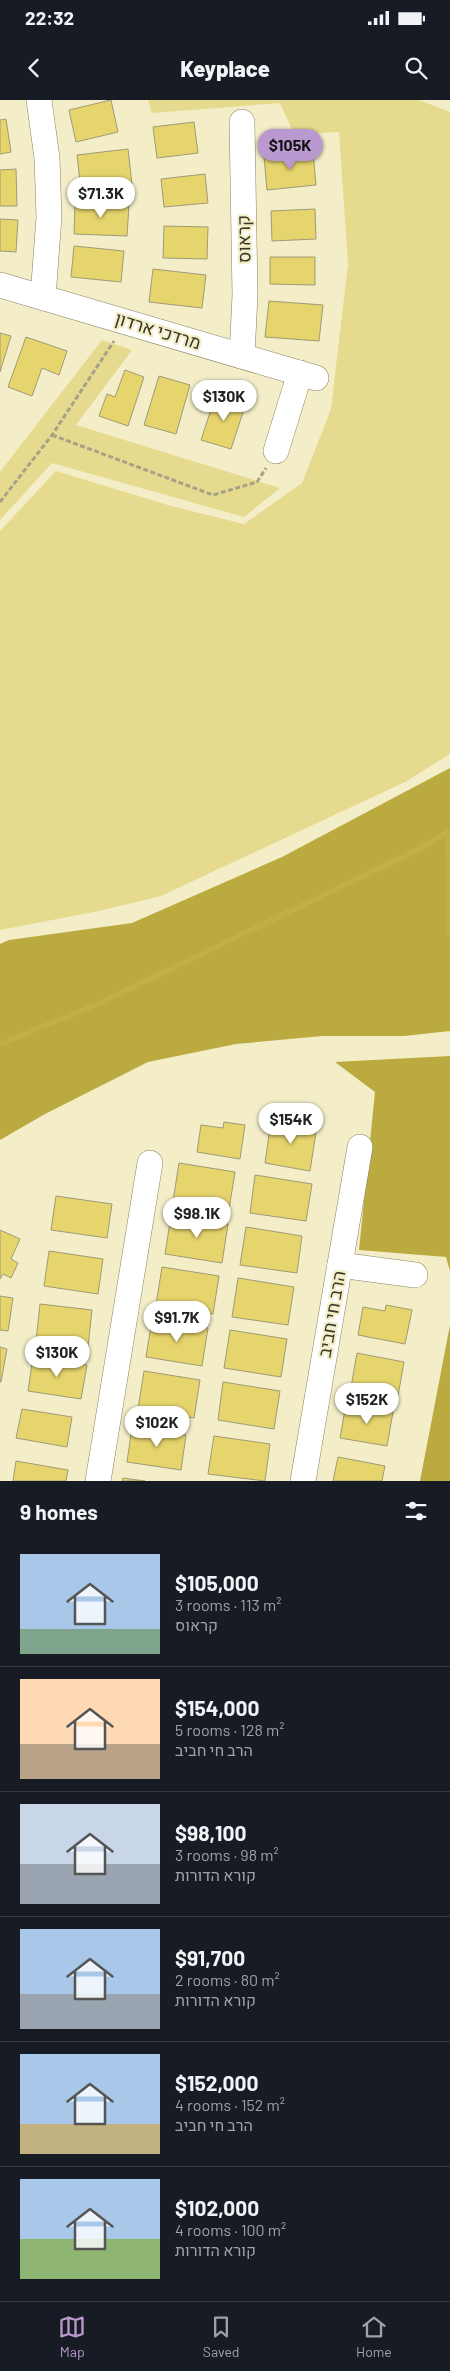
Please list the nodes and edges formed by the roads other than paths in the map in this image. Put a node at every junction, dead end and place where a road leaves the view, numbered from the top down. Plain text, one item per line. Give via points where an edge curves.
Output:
1 (39, 100) edge
2 (242, 122) dead end
3 (0, 284) edge
4 (43, 297) junction
5 (242, 356) junction
6 (276, 451) road end
7 (360, 1147) dead end
8 (150, 1163) dead end
9 (340, 1265) junction
10 (415, 1276) dead end
11 (98, 1481) edge
12 (303, 1481) edge

1 - 4 street via 48,158 49,216
2 - 5 street, קראוס via 245,295
3 - 4 street, מרדכי ארדון
4 - 5 street, מרדכי ארדון
5 - 6 street, מרדכי ארדון via 308,376
7 - 9 street, הרב חי חביב
8 - 11 street
9 - 10 street
9 - 12 street, הרב חי חביב

